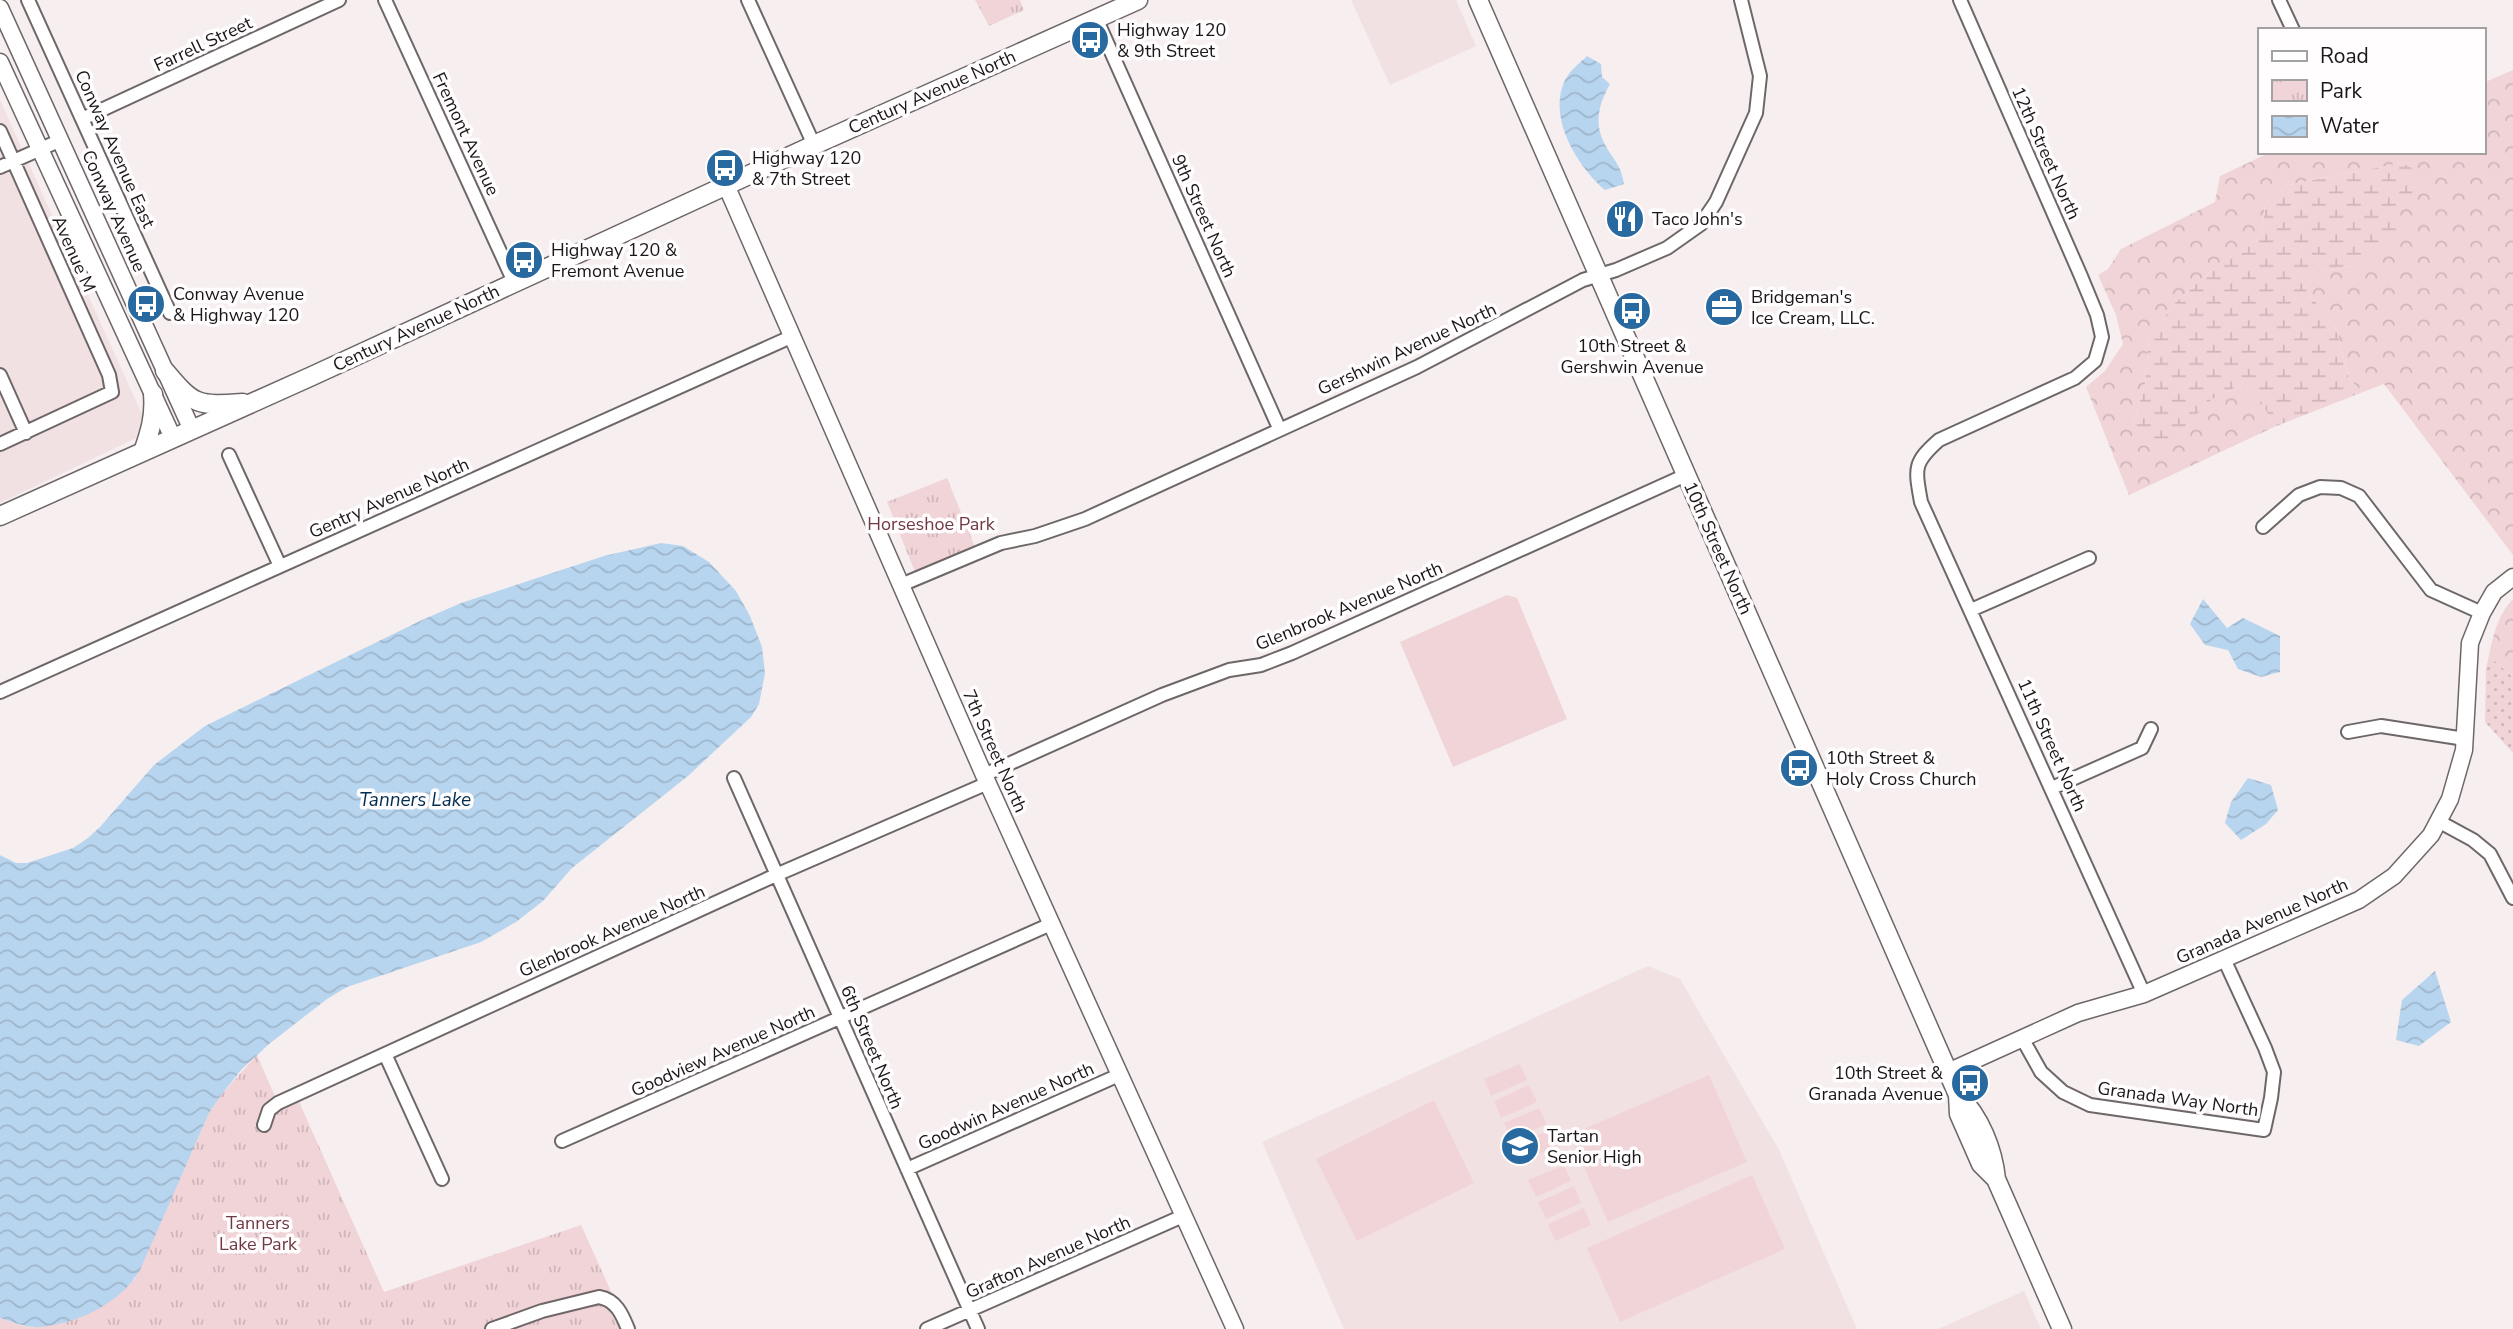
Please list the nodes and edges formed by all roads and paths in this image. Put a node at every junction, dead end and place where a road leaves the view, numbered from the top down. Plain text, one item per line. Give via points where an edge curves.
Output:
1 (28, 0) edge
2 (339, 0) edge
3 (385, 0) edge
4 (748, 0) edge
5 (1138, 0) edge
6 (1478, 0) edge
7 (1741, 0) edge
8 (1960, 0) edge
9 (2279, 0) edge
10 (1117, 4) edge
11 (0, 8) edge
12 (1096, 18) junction
13 (2292, 28) edge
14 (0, 62) edge
15 (82, 119) junction
16 (0, 131) edge
17 (61, 140) junction
18 (814, 145) junction
19 (40, 149) junction
20 (14, 161) junction
21 (0, 167) edge
22 (726, 185) junction
23 (1598, 275) junction
24 (514, 282) junction
25 (170, 313) dead end
26 (793, 336) junction
27 (165, 371) junction
28 (0, 376) edge
29 (153, 394) junction
30 (253, 403) junction
31 (1279, 428) junction
32 (192, 430) junction
33 (26, 433) junction
34 (173, 438) junction
35 (0, 444) edge
36 (143, 452) junction
37 (229, 455) dead end
38 (1686, 475) junction
39 (1925, 512) joint
40 (0, 516) edge
41 (2263, 527) dead end
42 (2089, 558) dead end
43 (280, 566) junction
44 (2513, 577) edge
45 (901, 586) junction
46 (1971, 610) junction
47 (2482, 613) junction
48 (0, 692) edge
49 (2151, 729) dead end
50 (2348, 732) dead end
51 (2465, 739) junction
52 (734, 778) dead end
53 (986, 779) junction
54 (2052, 788) junction
55 (2438, 821) junction
56 (776, 875) junction
57 (2513, 898) edge
58 (1051, 924) junction
59 (2224, 959) junction
60 (2144, 994) junction
61 (841, 1017) junction
62 (2022, 1038) junction
63 (385, 1054) junction
64 (1948, 1072) junction
65 (1119, 1075) junction
66 (264, 1125) dead end
67 (562, 1141) dead end
68 (907, 1169) junction
69 (442, 1179) dead end
70 (1183, 1216) junction
71 (970, 1310) junction
72 (492, 1329) edge
73 (628, 1329) edge
74 (927, 1329) edge
75 (978, 1329) edge
76 (1235, 1329) edge
77 (2062, 1329) edge

1 - 15 street, Conway Avenue East
2 - 15 street, Farrell Street
3 - 24 street, Fremont Avenue
4 - 18 street
5 - 10 main road, Century Avenue North
6 - 23 main road, 10th Street North
7 - 23 street, Gershwin Avenue North via 1760,76 1756,113 1716,202 1701,224 1667,248
8 - 39 street, 12th Street North via 2102,337 2095,361 2075,378 1939,440 1922,456 1916,473
9 - 13 street
10 - 12 main road, Century Avenue North
11 - 17 street, Conway Avenue
12 - 18 main road, Century Avenue North
12 - 31 street, 9th Street North
14 - 19 street
15 - 25 street, Conway Avenue East
16 - 20 street, Avenue M
17 - 19 street
17 - 27 street, Conway Avenue
18 - 22 main road, Century Avenue North
19 - 20 street
19 - 29 street
20 - 21 street
20 - 33 street, Avenue M via 109,374 112,392
22 - 24 main road, Century Avenue North
22 - 26 street, 7th Street North
23 - 31 street, Gershwin Avenue North via 1417,367
23 - 38 main road, 10th Street North
24 - 30 main road, Century Avenue North
26 - 43 street, Gentry Avenue North
26 - 45 street, 7th Street North
27 - 30 main road via 201,404
27 - 32 street, Conway Avenue
28 - 33 street
29 - 34 street
29 - 36 main road via 155,411
30 - 32 main road, Century Avenue North
31 - 45 street, Gershwin Avenue North via 1085,519 1001,543
32 - 34 main road, Century Avenue North
33 - 35 street
34 - 36 main road, Century Avenue North
36 - 40 main road, Century Avenue North
37 - 43 street
38 - 53 street, Glenbrook Avenue North via 1292,653 1162,695
38 - 64 main road, 10th Street North
39 - 46 street, 11th Street North
41 - 47 street via 2299,495 2320,487 2341,488 2359,496 2431,590
42 - 46 street
43 - 48 street, Gentry Avenue North
44 - 47 street, Granada Avenue North via 2494,592
45 - 53 street, 7th Street North
46 - 54 street, 11th Street North
47 - 51 street, Granada Avenue North via 2470,643
49 - 54 street via 2142,748
50 - 51 street via 2381,726
51 - 55 street, Granada Avenue North via 2450,799
52 - 56 street, 6th Street North
53 - 56 street, Glenbrook Avenue North
53 - 58 street, 7th Street North
54 - 60 street, 11th Street North
55 - 57 street via 2490,853
55 - 59 street, Granada Avenue North via 2394,876 2359,900
56 - 61 street, 6th Street North
56 - 63 street, Glenbrook Avenue North
58 - 61 street, Goodview Avenue North
58 - 65 street, 7th Street North
59 - 60 street, Granada Avenue North
59 - 62 street, Granada Way North via 2274,1072 2264,1130 2090,1105 2041,1072
60 - 62 street, Granada Avenue North via 2078,1013
61 - 67 street, Goodview Avenue North
61 - 68 street, 6th Street North
62 - 64 street, Granada Avenue North
63 - 66 street, Glenbrook Avenue North via 275,1105
63 - 69 street
64 - 77 main road, 10th Street North via 1958,1095 1972,1108 1994,1158 1996,1179
65 - 68 street, Goodwin Avenue North
65 - 70 street, 7th Street North
68 - 71 street, 6th Street North
70 - 71 street, Grafton Avenue North
70 - 76 street, 7th Street North
71 - 74 street, Grafton Avenue North
71 - 75 street, 6th Street North
72 - 73 street via 599,1297 607,1298 621,1313

